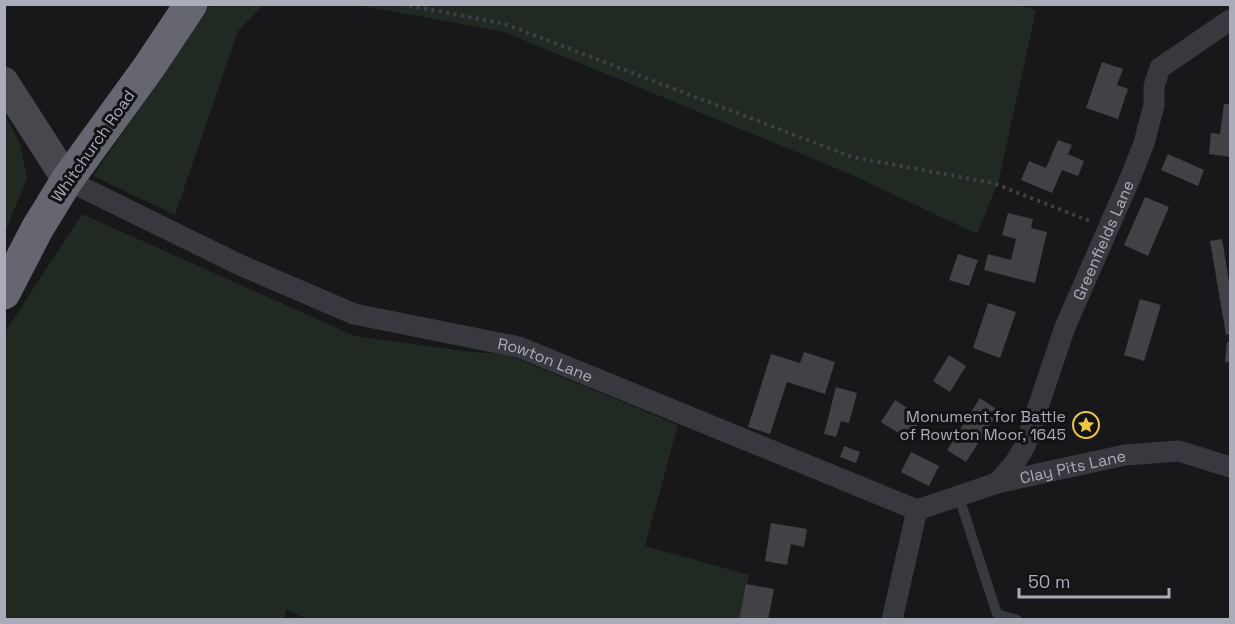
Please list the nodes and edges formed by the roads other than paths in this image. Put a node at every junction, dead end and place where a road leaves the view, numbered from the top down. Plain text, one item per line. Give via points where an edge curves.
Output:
1 (191, 4) edge
2 (1230, 20) edge
3 (4, 82) edge
4 (67, 180) junction
5 (4, 293) edge
6 (1230, 467) edge
7 (998, 483) junction
8 (959, 497) junction
9 (917, 510) junction
10 (993, 617) edge
11 (892, 620) edge
12 (1017, 620) edge

1 - 4 highway, Whitchurch Road
2 - 7 street, Greenfields Lane via 1160,68 1144,143 1065,327 1025,446
3 - 4 street
4 - 5 highway, Whitchurch Road
4 - 9 street, Rowton Lane via 240,265 354,314 519,347
6 - 7 street, Clay Pits Lane via 1179,452 1125,455
7 - 8 street, Clay Pits Lane
8 - 9 street, Clay Pits Lane
8 - 10 lane
9 - 11 street
10 - 12 lane

